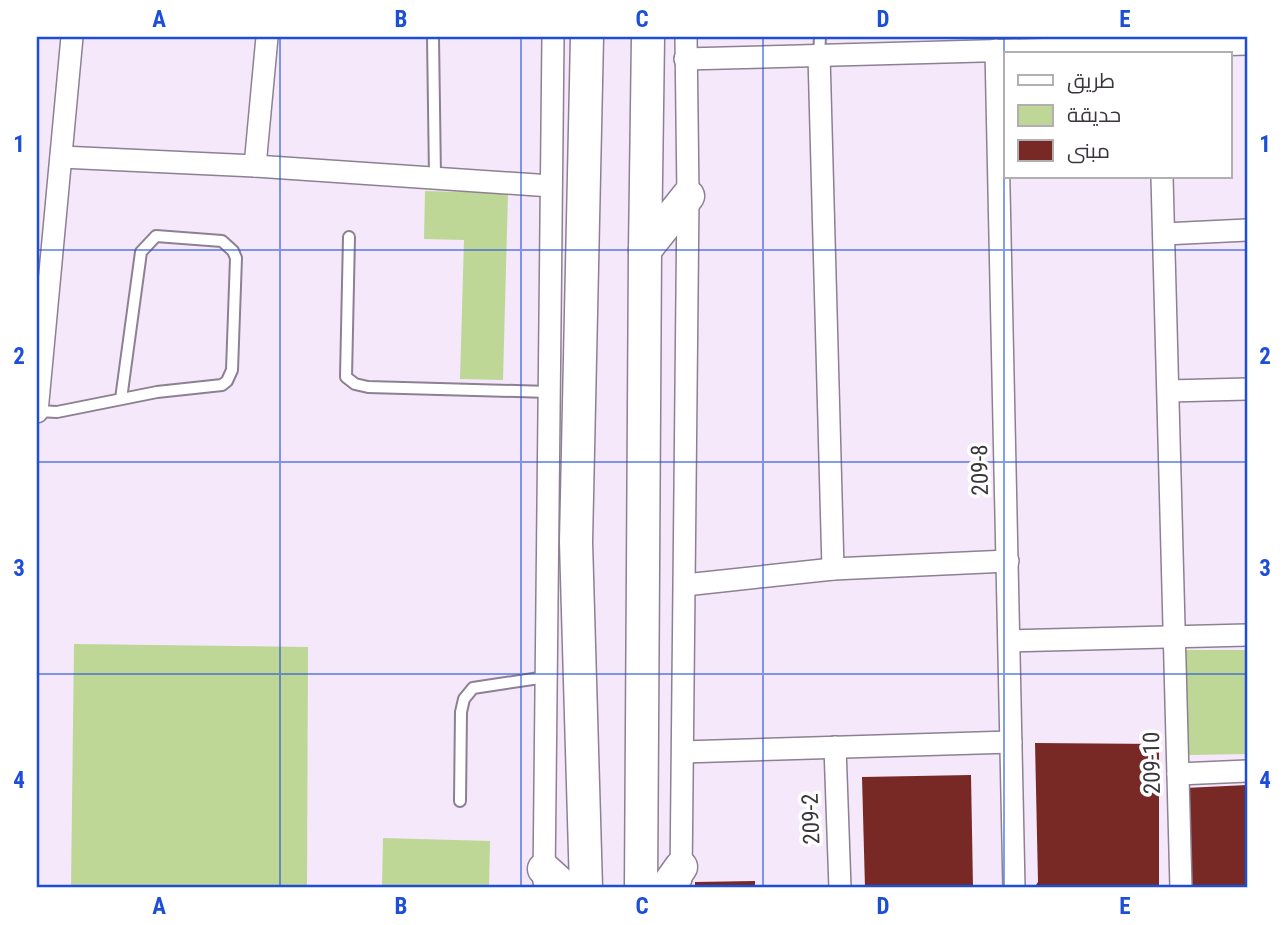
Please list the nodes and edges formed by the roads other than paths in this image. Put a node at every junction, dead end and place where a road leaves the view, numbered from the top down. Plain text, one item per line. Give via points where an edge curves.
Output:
1 (72, 37) edge
2 (267, 37) edge
3 (433, 37) edge
4 (553, 37) edge
5 (587, 37) edge
6 (648, 37) edge
7 (686, 37) edge
8 (1108, 42) edge
9 (1247, 44) edge
10 (889, 45) edge
11 (819, 46) edge
12 (996, 50) junction
13 (1157, 50) edge
14 (685, 59) junction
15 (61, 157) junction
16 (256, 166) junction
17 (435, 177) junction
18 (1162, 178) edge
19 (551, 186) junction
20 (688, 196) junction
21 (1247, 230) edge
22 (1164, 234) junction
23 (349, 237) dead end
24 (645, 250) junction
25 (1247, 389) edge
26 (1169, 391) junction
27 (549, 392) junction
28 (121, 399) junction
29 (37, 411) edge
30 (1008, 561) junction
31 (833, 569) junction
32 (685, 585) junction
33 (1247, 635) edge
34 (1175, 637) junction
35 (1010, 641) junction
36 (546, 677) junction
37 (1011, 742) junction
38 (835, 747) junction
39 (682, 752) junction
40 (1247, 771) edge
41 (1178, 774) junction
42 (460, 801) dead end
43 (676, 881) edge
44 (551, 882) edge
45 (586, 888) edge
46 (641, 888) edge
47 (840, 888) edge
48 (1014, 888) edge
49 (1181, 888) edge

1 - 15 street
2 - 16 street
3 - 17 lane
4 - 19 street
5 - 45 main road via 576,542
6 - 24 main road
7 - 14 street
8 - 12 street
8 - 13 street
9 - 13 street
10 - 11 street
10 - 12 street
11 - 14 street
11 - 31 street
12 - 30 street, 209-8
14 - 20 street
15 - 16 street
15 - 29 street
16 - 17 street
17 - 19 street
18 - 22 street, 209-10
19 - 27 street
20 - 24 main road
20 - 32 street
21 - 22 street
22 - 26 street, 209-10
23 - 27 lane via 346,377 355,384
24 - 46 main road
25 - 26 street
26 - 34 street, 209-10
27 - 36 street
28 - 28 lane via 227,381 232,370 236,258 222,241 156,236 141,252
28 - 29 lane via 57,412
30 - 31 street
30 - 35 street, 209-8
31 - 32 street
32 - 39 street
33 - 34 street
34 - 35 street
34 - 41 street, 209-10
35 - 37 street, 209-8
36 - 42 lane via 472,688 464,699
36 - 44 street
37 - 38 street
37 - 48 street, 209-8
38 - 39 street
38 - 47 street, 209-2
39 - 43 street
40 - 41 street
41 - 49 street, 209-10

